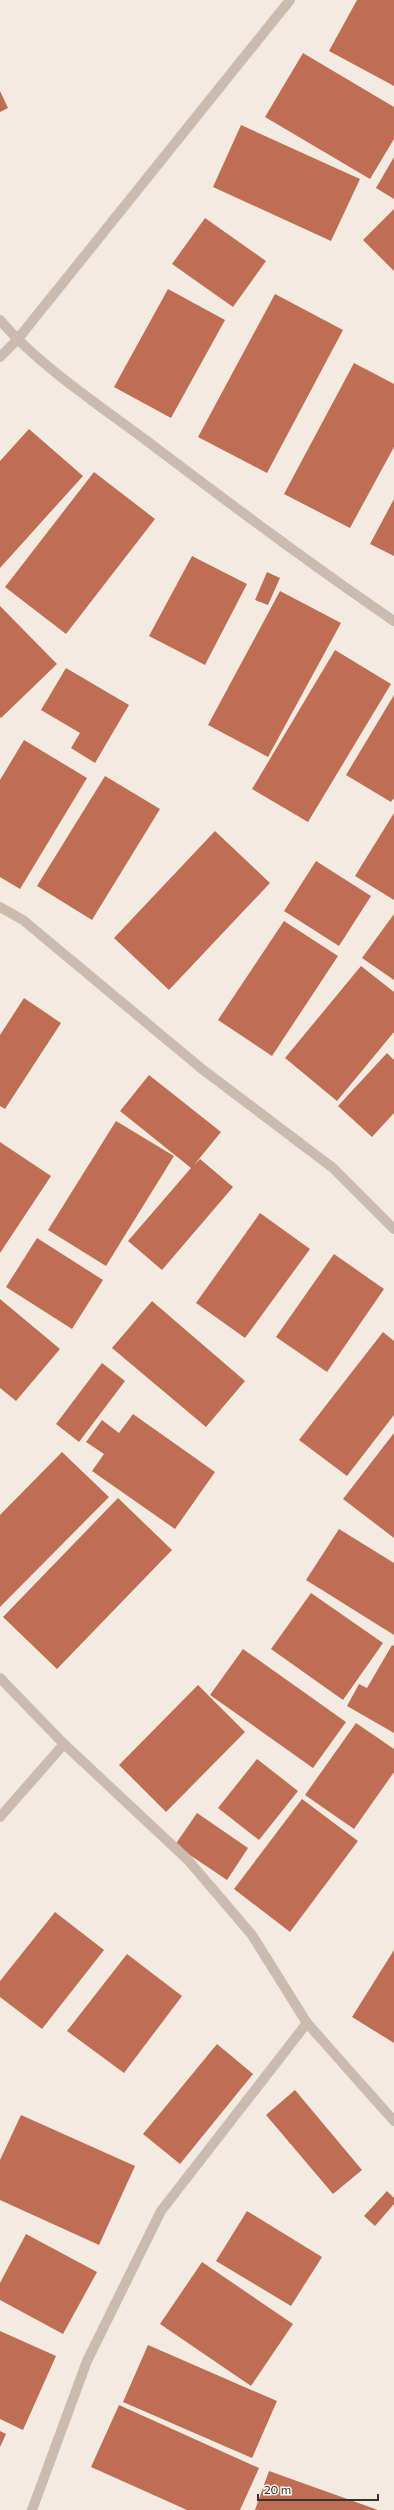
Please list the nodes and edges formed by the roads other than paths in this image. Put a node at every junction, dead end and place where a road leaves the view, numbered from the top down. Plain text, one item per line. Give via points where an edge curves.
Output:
1 (290, 0) edge
2 (0, 320) edge
3 (17, 340) junction
4 (0, 357) edge
5 (394, 621) edge
6 (0, 907) edge
7 (394, 1229) edge
8 (0, 1678) edge
9 (64, 1744) junction
10 (0, 1817) edge
11 (307, 2023) junction
12 (394, 2120) edge
13 (32, 2510) edge

1 - 3 street
2 - 3 street
3 - 4 street
3 - 5 street via 108,412 315,567
6 - 7 street via 23,920 202,1070 333,1168
8 - 9 street
9 - 10 street
9 - 11 street via 188,1860 252,1935
11 - 12 street
11 - 13 street via 161,2211 87,2361

